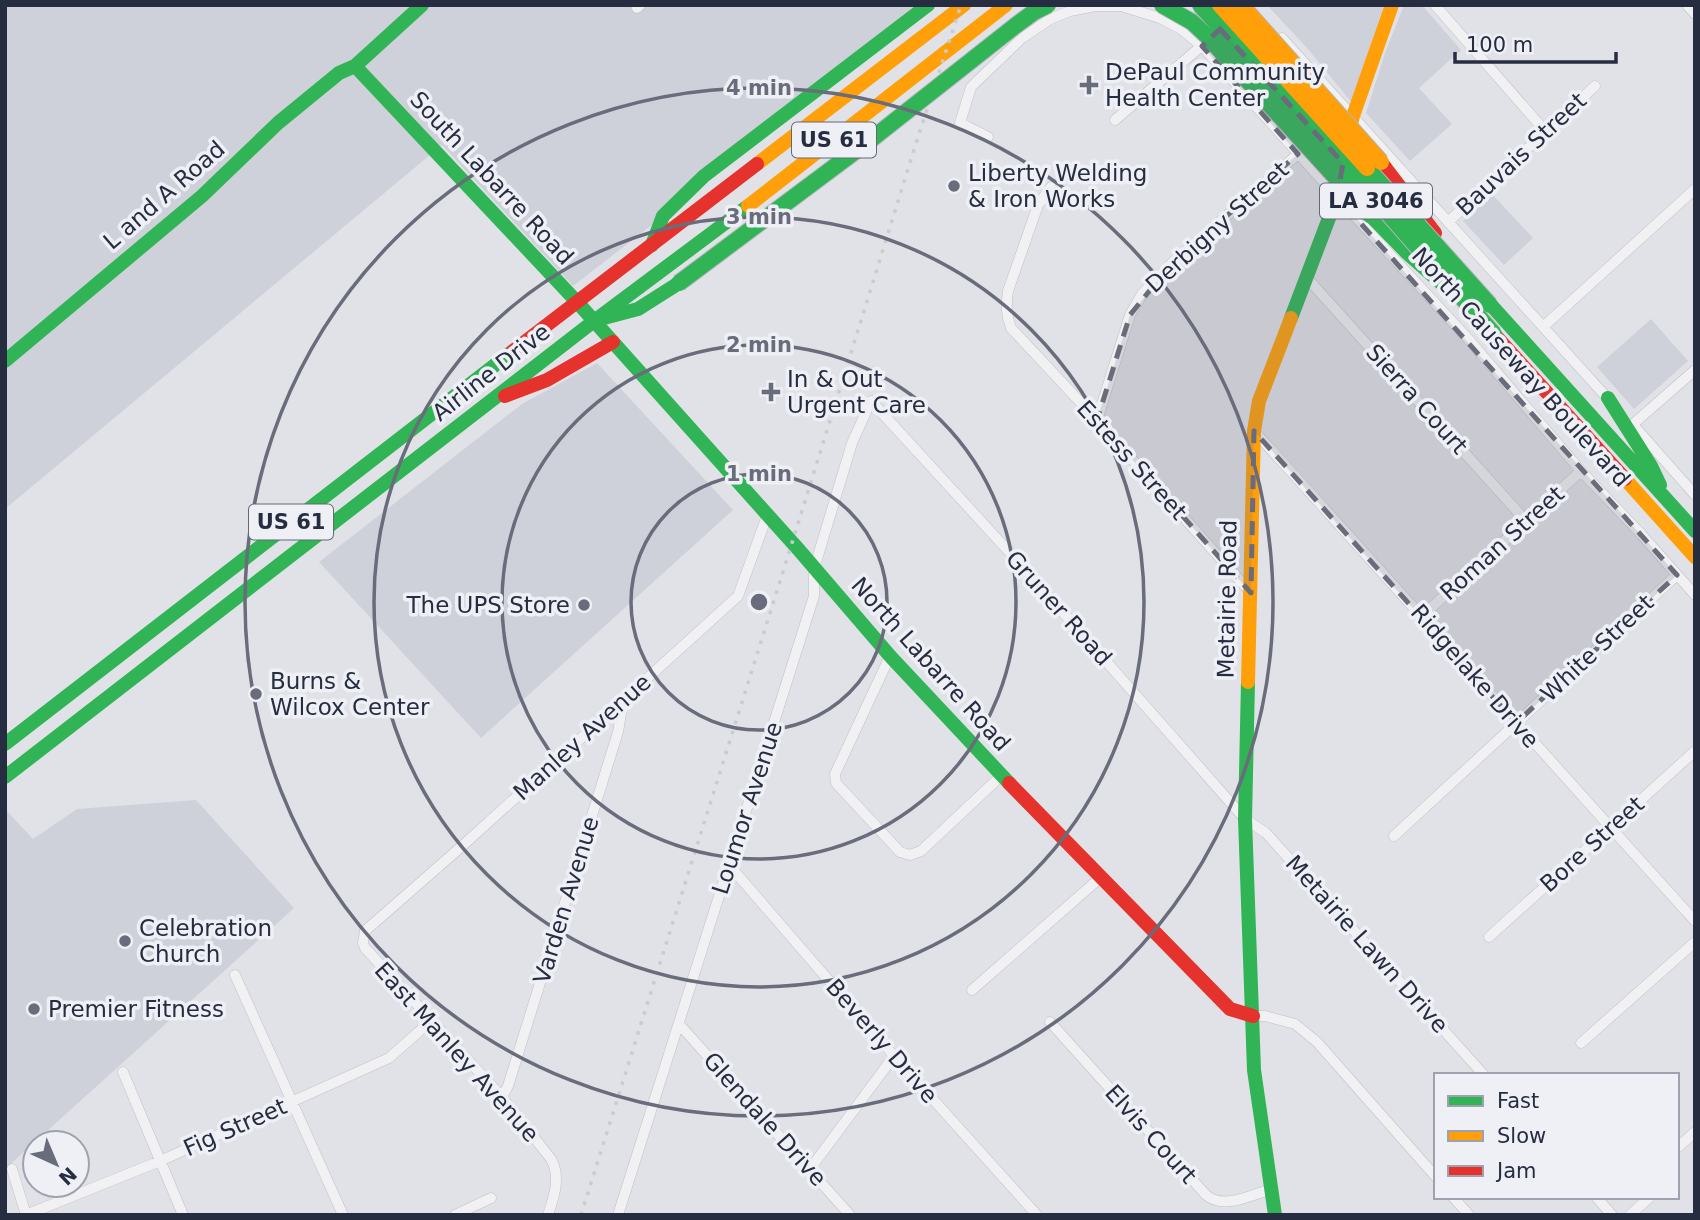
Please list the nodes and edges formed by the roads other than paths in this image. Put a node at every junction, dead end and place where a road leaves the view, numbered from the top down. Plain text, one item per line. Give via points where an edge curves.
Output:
1 (422, 5) edge
2 (928, 5) edge
3 (964, 5) edge
4 (1006, 5) edge
5 (1048, 5) edge
6 (1163, 5) edge
7 (1200, 5) edge
8 (1220, 5) edge
9 (1243, 5) edge
10 (1253, 5) edge
11 (1392, 5) edge
12 (1435, 5) edge
13 (1687, 5) edge
14 (1695, 14) edge
15 (1202, 46) junction
16 (355, 66) junction
17 (1595, 86) dead end
18 (1353, 116) junction
19 (1115, 120) dead end
20 (1545, 131) junction
21 (988, 136) dead end
22 (1298, 154) junction
23 (1051, 187) dead end
24 (1695, 189) edge
25 (1337, 197) junction
26 (1448, 222) junction
27 (652, 245) junction
28 (1307, 278) junction
29 (578, 303) junction
30 (1484, 311) junction
31 (594, 321) junction
32 (1543, 327) junction
33 (1501, 328) junction
34 (613, 342) junction
35 (5, 361) edge
36 (1695, 370) edge
37 (494, 398) junction
38 (1608, 398) junction
39 (871, 401) joint
40 (1097, 420) junction
41 (1632, 425) junction
42 (1254, 431) junction
43 (373, 459) junction
44 (1581, 471) junction
45 (1695, 495) edge
46 (1667, 501) junction
47 (767, 516) junction
48 (1527, 521) junction
49 (328, 527) junction
50 (1695, 531) edge
51 (1695, 557) edge
52 (814, 569) junction
53 (1676, 575) junction
54 (1251, 593) junction
55 (1695, 595) edge
56 (1422, 616) junction
57 (890, 656) junction
58 (623, 701) junction
59 (1516, 723) junction
60 (23, 730) junction
61 (5, 744) edge
62 (39, 751) junction
63 (1695, 751) edge
64 (1002, 775) junction
65 (5, 777) edge
66 (1245, 819) junction
67 (1611, 828) junction
68 (1394, 836) dead end
69 (729, 865) junction
70 (1100, 878) junction
71 (1695, 921) edge
72 (364, 935) joint
73 (1489, 937) dead end
74 (1695, 942) edge
75 (235, 975) dead end
76 (972, 990) dead end
77 (1253, 1016) junction
78 (432, 1020) junction
79 (1051, 1022) dead end
80 (679, 1024) junction
81 (1581, 1043) dead end
82 (894, 1056) junction
83 (123, 1072) dead end
84 (1482, 1073) edge
85 (502, 1097) junction
86 (292, 1102) junction
87 (1695, 1132) edge
88 (1679, 1146) edge
89 (160, 1161) junction
90 (12, 1169) dead end
91 (810, 1169) junction
92 (1434, 1175) edge
93 (1271, 1189) junction
94 (491, 1198) dead end
95 (1455, 1199) edge
96 (1598, 1199) edge
97 (1648, 1199) edge
98 (26, 1215) edge
99 (183, 1215) edge
100 (343, 1215) edge
101 (455, 1215) edge
102 (548, 1215) edge
103 (618, 1215) edge
104 (850, 1215) edge
105 (1037, 1215) edge
106 (1275, 1215) edge
107 (1469, 1215) edge
108 (1612, 1215) edge
109 (1630, 1215) edge

1 - 16 main road, L and A Road
2 - 27 main road via 704,176 663,216
3 - 27 main road, Airline Drive / US 61
4 - 31 main road, Airline Drive / US 61
5 - 31 main road, bridge via 680,283 638,309
6 - 30 main road, bridge via 1209,38 1407,253
7 - 30 main road, North Causeway Boulevard / LA 3046, bridge
8 - 30 main road, North Causeway Boulevard, bridge
9 - 15 street
9 - 30 main road, bridge via 1381,162
10 - 18 street, North Causeway Boulevard
11 - 18 main road, Metairie Road
12 - 20 street
13 - 14 street
15 - 19 street
15 - 21 street, North Causeway Boulevard via 1160,18 1121,6 1095,6 1050,19 1022,38 971,87 960,123
15 - 22 street, North Causeway Boulevard
16 - 29 main road, South Labarre Road
16 - 35 main road, L and A Road via 339,73 278,122 202,196
17 - 20 street, Bauvais Street
18 - 25 main road, Metairie Road
18 - 26 street, North Causeway Boulevard
20 - 26 street, Bauvais Street
22 - 25 street, North Causeway Boulevard
22 - 40 street, Derbigny Street via 1142,294 1130,315
23 - 40 street, Estess Street via 1038,205 1008,291 1007,317 1011,328
24 - 32 street
25 - 28 main road, Metairie Road
25 - 44 street, North Causeway Boulevard via 1470,341
26 - 32 street, North Causeway Boulevard
27 - 29 main road, Airline Drive / US 61
28 - 42 main road, Metairie Road via 1259,401
28 - 48 street, Sierra Court
29 - 31 main road, South Labarre Road
29 - 43 main road, Airline Drive / US 61
30 - 33 main road, North Causeway Boulevard
31 - 34 main road, North Labarre Road
31 - 37 main road, Airline Drive / US 61
32 - 38 street, North Causeway Boulevard
33 - 46 main road, North Causeway Boulevard
33 - 51 main road, North Causeway Boulevard
34 - 37 main road via 559,374
34 - 47 main road, North Labarre Road
36 - 41 street
37 - 49 main road, Airline Drive / US 61
38 - 41 street, North Causeway Boulevard
38 - 46 main road via 1651,466
39 - 52 street, Loumor Avenue via 852,443
39 - 66 street, Gruner Road
40 - 54 street, Estess Street
41 - 45 street, North Causeway Boulevard
42 - 54 main road, Metairie Road
42 - 56 street, Ridgelake Drive
43 - 49 main road via 327,505 321,517
43 - 60 main road, Airline Drive / US 61
44 - 48 street, Roman Street
44 - 53 street, North Causeway Boulevard
46 - 50 main road, North Causeway Boulevard
47 - 52 main road, North Labarre Road
47 - 58 street, Manley Avenue via 738,596
48 - 56 street, Roman Street
49 - 62 main road, Airline Drive / US 61
52 - 57 main road, North Labarre Road
52 - 69 street, Loumor Avenue via 814,596
53 - 55 street, North Causeway Boulevard
53 - 59 street, White Street
54 - 66 main road, Metairie Road
56 - 59 street, Ridgelake Drive
57 - 64 main road, North Labarre Road
57 - 64 street via 835,774 836,783 900,852 921,851
58 - 72 street, Manley Avenue
58 - 85 street, Varden Avenue via 618,732
59 - 67 street, Ridgelake Drive
59 - 68 street, White Street
60 - 61 main road, Airline Drive / US 61
60 - 62 main road
62 - 65 main road, Airline Drive / US 61
63 - 67 street, Bore Street
64 - 70 main road, North Labarre Road
66 - 77 main road, Metairie Road
66 - 84 street, Metairie Lawn Drive via 1266,833
67 - 71 street, Ridgelake Drive
67 - 73 street, Bore Street
69 - 80 street, Loumor Avenue
69 - 82 street, Beverly Drive
70 - 76 street
70 - 77 main road, North Labarre Road via 1230,1009
72 - 78 street, East Manley Avenue via 365,948
74 - 81 street
75 - 86 street
77 - 92 street via 1296,1024 1317,1042
77 - 93 main road, Metairie Road via 1254,1070
78 - 85 street, East Manley Avenue
78 - 86 street, Fig Street via 389,1058
79 - 93 street, Elvis Court via 1212,1200 1239,1199
80 - 91 street, Glendale Drive
80 - 103 street, Loumor Avenue
82 - 91 street
82 - 105 street, Beverly Drive
83 - 89 street
85 - 102 street, East Manley Avenue via 556,1168
86 - 89 street, Fig Street
86 - 100 street
87 - 88 street
89 - 98 street, Fig Street
89 - 99 street
90 - 98 street
91 - 104 street, Glendale Drive
93 - 106 main road, Metairie Road
94 - 101 street
95 - 107 street
96 - 108 street
97 - 109 street

